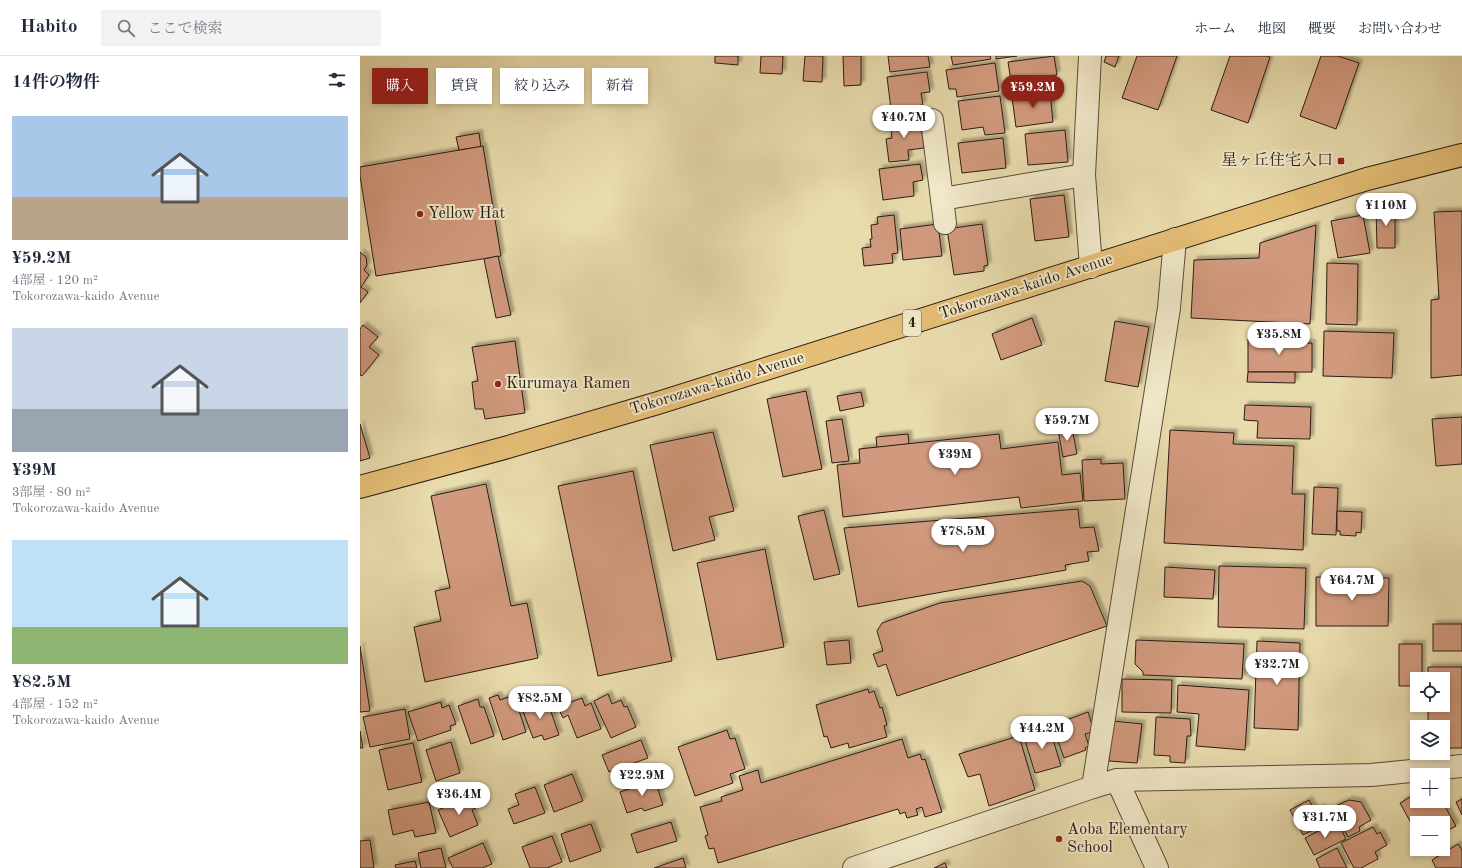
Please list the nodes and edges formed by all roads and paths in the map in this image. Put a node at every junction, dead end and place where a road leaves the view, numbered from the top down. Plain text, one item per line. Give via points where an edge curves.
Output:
1 (1090, 56) edge
2 (932, 120) dead end
3 (1462, 155) edge
4 (1084, 175) junction
5 (942, 199) junction
6 (944, 223) dead end
7 (1175, 239) junction
8 (1091, 267) junction
9 (360, 487) edge
10 (1462, 766) edge
11 (1117, 780) junction
12 (1093, 786) junction
13 (854, 868) edge
14 (1157, 868) edge

1 - 4 street
2 - 5 street
3 - 7 main road, Tokorozawa-kaido Avenue / 4 via 1367,179
4 - 5 street
4 - 8 street
5 - 6 street
7 - 8 main road, Tokorozawa-kaido Avenue / 4
7 - 12 street via 1168,308
8 - 9 main road, Tokorozawa-kaido Avenue / 4 via 658,403
10 - 11 street via 1371,775
11 - 12 street
11 - 14 street
12 - 13 street

